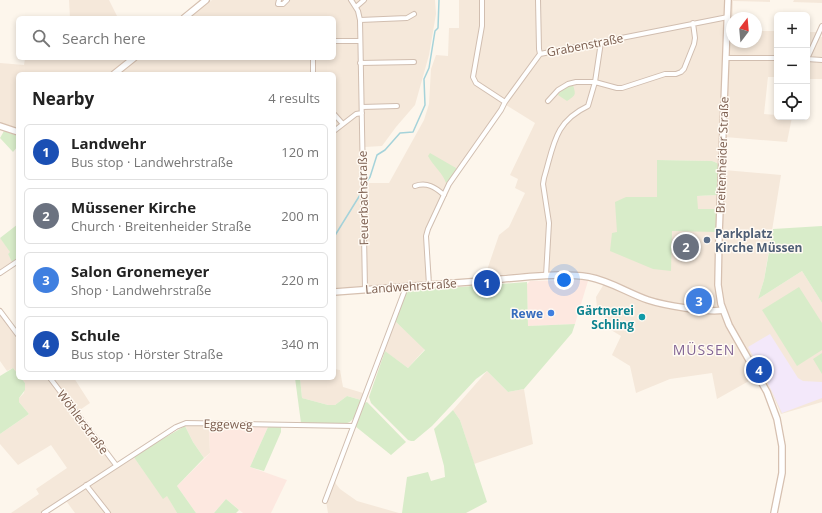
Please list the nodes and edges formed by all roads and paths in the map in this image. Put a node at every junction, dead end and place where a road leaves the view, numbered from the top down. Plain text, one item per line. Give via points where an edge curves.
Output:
1 (206, 0) edge
2 (279, 0) edge
3 (287, 0) edge
4 (350, 0) edge
5 (364, 0) edge
6 (482, 0) edge
7 (538, 0) edge
8 (728, 0) edge
9 (356, 7) junction
10 (728, 12) edge
11 (414, 14) dead end
12 (186, 16) edge
13 (726, 17) edge
14 (360, 20) junction
15 (693, 23) junction
16 (822, 26) edge
17 (336, 41) edge
18 (360, 41) junction
19 (601, 42) junction
20 (726, 48) edge
21 (810, 52) edge
22 (540, 54) junction
23 (726, 58) junction
24 (774, 58) edge
25 (810, 59) edge
26 (132, 60) edge
27 (313, 60) edge
28 (822, 60) edge
29 (414, 62) dead end
30 (360, 63) junction
31 (117, 72) edge
32 (313, 72) edge
33 (595, 82) junction
34 (548, 101) dead end
35 (505, 102) junction
36 (397, 106) dead end
37 (362, 107) junction
38 (362, 113) junction
39 (336, 116) edge
40 (342, 123) junction
41 (0, 126) edge
42 (336, 129) edge
43 (16, 131) edge
44 (415, 186) dead end
45 (444, 195) junction
46 (16, 262) edge
47 (0, 273) edge
48 (546, 276) junction
49 (429, 285) junction
50 (406, 287) junction
51 (365, 290) junction
52 (336, 292) edge
53 (723, 310) junction
54 (0, 311) edge
55 (16, 332) edge
56 (52, 380) edge
57 (353, 426) junction
58 (116, 466) junction
59 (86, 485) junction
60 (325, 501) dead end
61 (44, 513) edge
62 (108, 513) edge
63 (774, 513) edge

1 - 12 street
2 - 3 street via 278,4 283,4
4 - 9 street, Feuerbachstraße
5 - 9 street
6 - 35 street via 482,26 473,77 476,83
7 - 22 street
8 - 10 street, Breitenheider Straße
9 - 14 street, Feuerbachstraße
11 - 14 street via 407,18
13 - 15 street, Grabenstraße
14 - 18 street, Feuerbachstraße
15 - 19 street, Grabenstraße
15 - 33 street via 694,44 681,72 665,74 622,88
16 - 21 street
17 - 18 street
18 - 30 street, Feuerbachstraße
19 - 22 street, Grabenstraße
19 - 33 street
20 - 23 street, Breitenheider Straße
22 - 35 street, Grabenstraße
23 - 24 street
23 - 53 street, Breitenheider Straße via 718,273
25 - 28 street
26 - 31 street
27 - 32 street
29 - 30 street
30 - 37 street, Feuerbachstraße
33 - 34 street via 568,84
33 - 48 street via 588,106 571,116 560,129 544,178 549,223
35 - 45 street, Grabenstraße
36 - 37 street
37 - 38 street, Feuerbachstraße
38 - 40 street
38 - 51 street, Feuerbachstraße
39 - 40 street
40 - 42 street
41 - 43 street
44 - 45 street via 421,183 429,185
45 - 49 street, Grabenstraße via 426,236
46 - 47 street
48 - 49 street, Landwehrstraße
48 - 53 street, Landwehrstraße via 589,277 610,283 648,300
49 - 50 street, Landwehrstraße
50 - 51 street, Landwehrstraße
50 - 57 street
51 - 52 street, Landwehrstraße
53 - 63 street, Breitenheider Straße via 767,392 777,419 782,446 782,473
54 - 55 street
56 - 58 street, Wöhlerstraße
57 - 58 street, Eggeweg via 186,424 176,426
57 - 60 street
58 - 59 street, Eggeweg
59 - 61 street, Eggeweg
59 - 62 street

